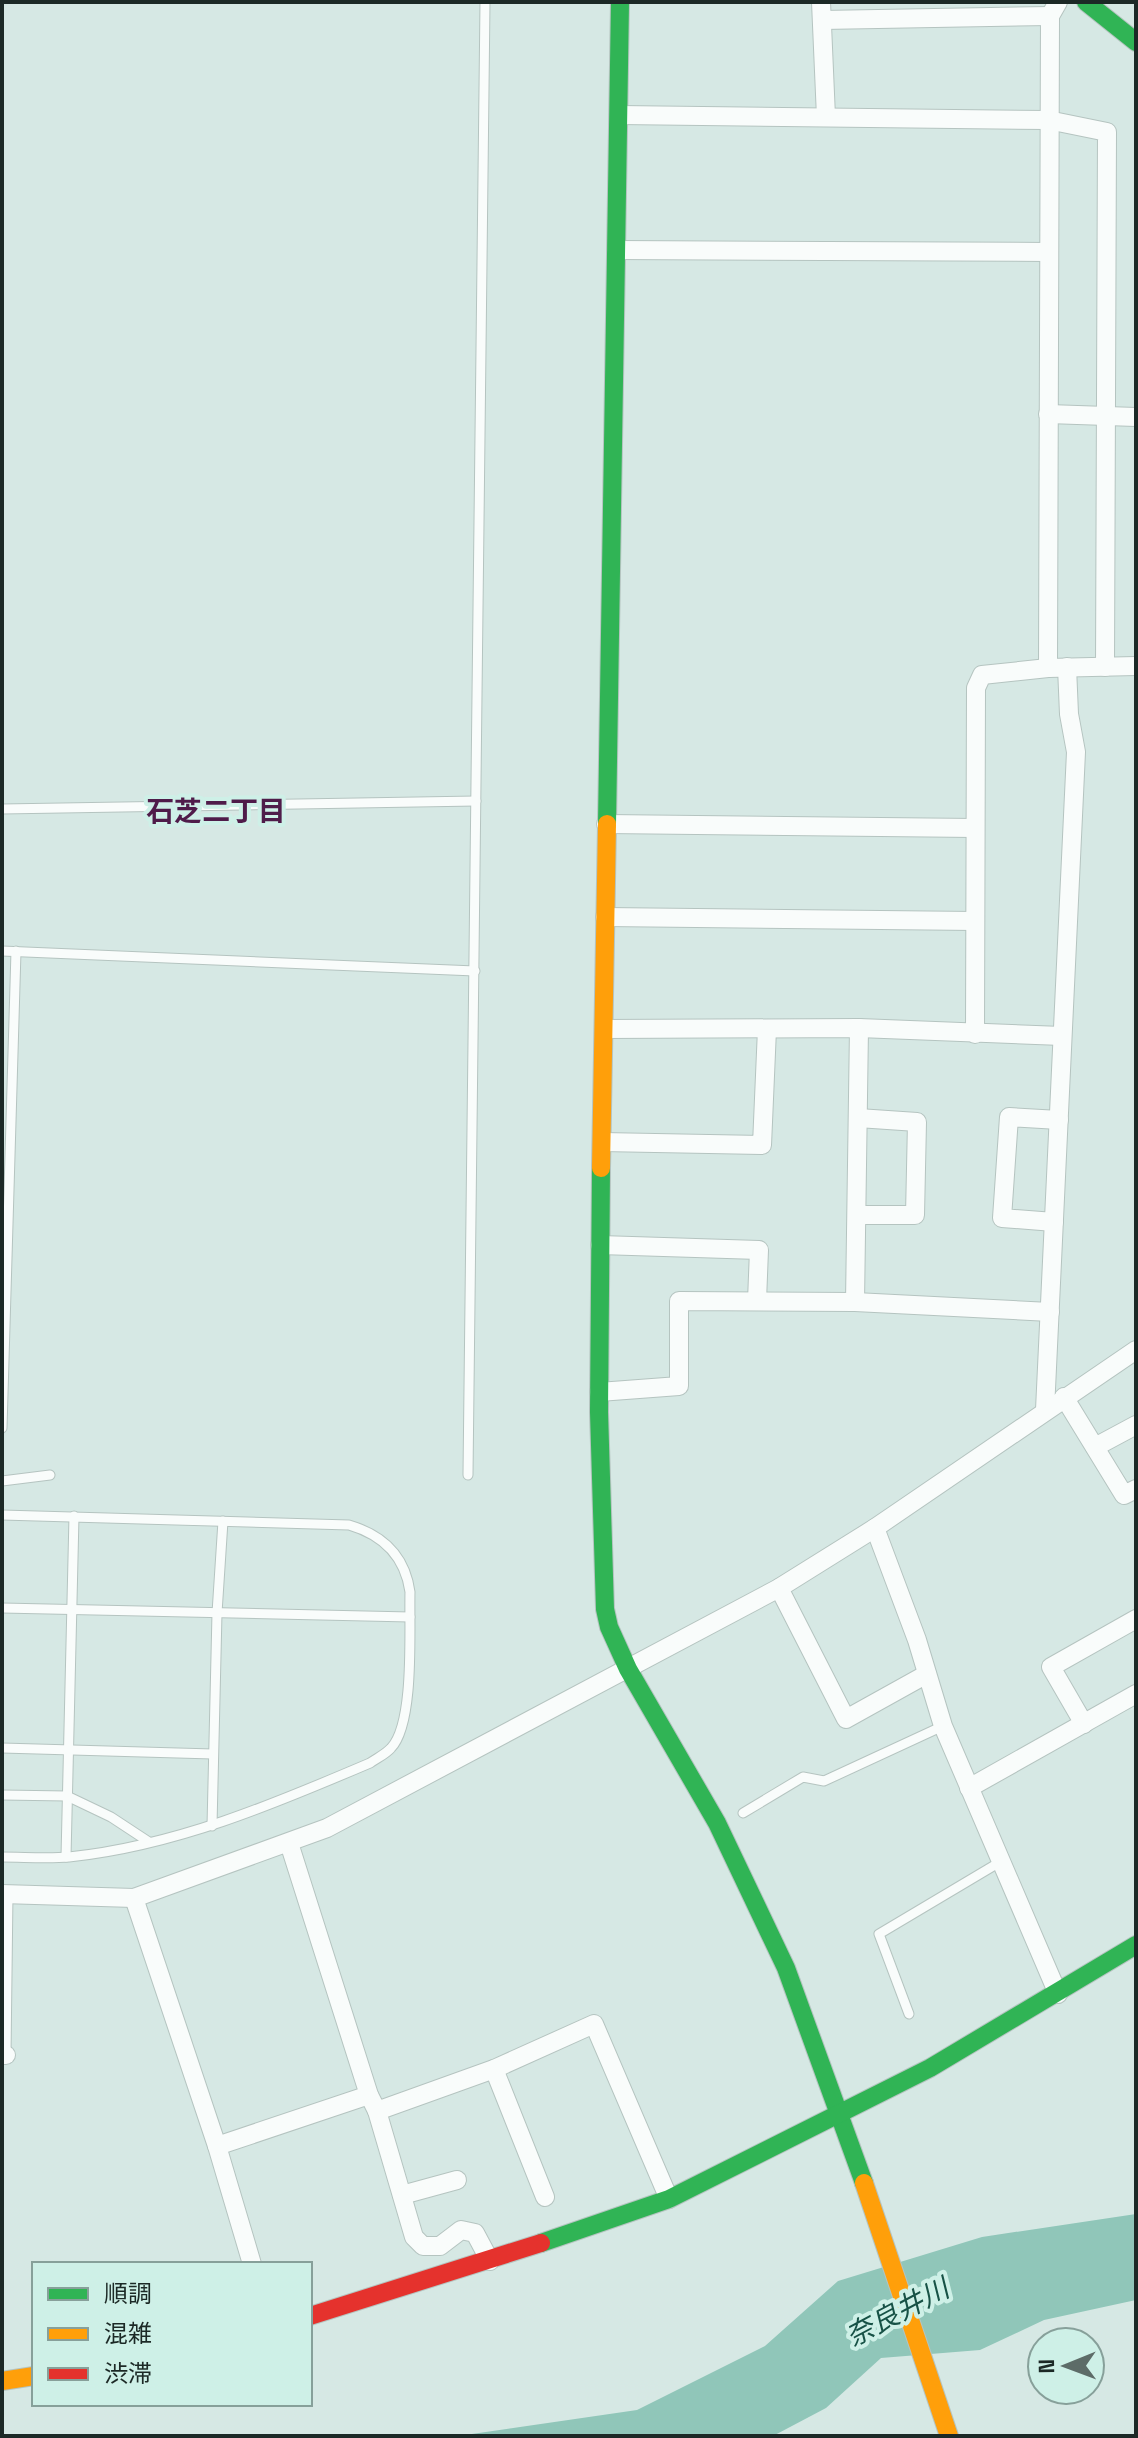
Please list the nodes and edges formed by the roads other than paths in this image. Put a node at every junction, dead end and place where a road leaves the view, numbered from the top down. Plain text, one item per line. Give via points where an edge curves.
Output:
1 (485, 2) edge
2 (620, 2) edge
3 (1086, 2) edge
4 (1054, 9) edge
5 (821, 11) edge
6 (1136, 42) edge
7 (619, 115) junction
8 (826, 117) junction
9 (1048, 120) junction
10 (616, 250) junction
11 (1048, 252) junction
12 (1048, 414) junction
13 (1106, 417) junction
14 (1136, 417) edge
15 (1136, 666) edge
16 (1105, 667) junction
17 (1057, 668) junction
18 (476, 801) junction
19 (2, 809) edge
20 (606, 824) junction
21 (975, 828) junction
22 (605, 917) junction
23 (975, 921) junction
24 (2, 951) edge
25 (16, 951) junction
26 (475, 971) junction
27 (859, 1028) junction
28 (604, 1029) junction
29 (767, 1029) junction
30 (975, 1034) junction
31 (1062, 1036) junction
32 (858, 1118) junction
33 (1059, 1120) junction
34 (602, 1142) junction
35 (857, 1215) junction
36 (1054, 1222) junction
37 (600, 1245) junction
38 (757, 1301) junction
39 (855, 1302) junction
40 (1050, 1312) junction
41 (1136, 1350) edge
42 (599, 1392) junction
43 (1064, 1397) junction
44 (1045, 1410) junction
45 (1136, 1425) edge
46 (2, 1428) edge
47 (1095, 1447) junction
48 (50, 1475) dead end
49 (468, 1475) dead end
50 (2, 1481) edge
51 (1136, 1489) edge
52 (2, 1515) edge
53 (74, 1516) junction
54 (223, 1521) junction
55 (875, 1528) junction
56 (779, 1588) junction
57 (2, 1608) edge
58 (70, 1609) junction
59 (217, 1613) junction
60 (410, 1617) junction
61 (1136, 1619) edge
62 (628, 1669) junction
63 (927, 1674) junction
64 (1136, 1694) edge
65 (1084, 1724) junction
66 (943, 1726) junction
67 (2, 1748) edge
68 (68, 1750) junction
69 (213, 1754) junction
70 (969, 1788) junction
71 (2, 1795) edge
72 (67, 1796) junction
73 (743, 1813) dead end
74 (212, 1826) junction
75 (149, 1842) junction
76 (289, 1843) junction
77 (2, 1857) edge
78 (66, 1857) junction
79 (1000, 1862) junction
80 (5, 1894) edge
81 (134, 1898) junction
82 (1136, 1945) edge
83 (1058, 1994) junction
84 (909, 2014) dead end
85 (4, 2055) edge
86 (494, 2069) junction
87 (373, 2103) junction
88 (841, 2113) junction
89 (217, 2146) junction
90 (457, 2180) dead end
91 (402, 2195) junction
92 (545, 2197) dead end
93 (669, 2199) junction
94 (490, 2261) junction
95 (251, 2262) edge
96 (312, 2315) edge
97 (32, 2376) edge
98 (2, 2381) edge
99 (949, 2436) edge

1 - 18 lane
2 - 7 street
3 - 6 street
4 - 5 street
4 - 9 street
5 - 8 street
7 - 8 street
7 - 10 street
8 - 9 street
9 - 11 street
9 - 13 street via 1107,132
10 - 11 street
10 - 20 street
11 - 12 street
12 - 13 street
12 - 17 street
13 - 14 street
13 - 16 street
15 - 16 street
16 - 17 street
17 - 21 street via 982,675 976,688
17 - 31 street via 1076,752
18 - 19 lane
18 - 26 lane
20 - 21 street
20 - 22 street
21 - 23 street
22 - 23 street
22 - 28 street
23 - 30 street
24 - 25 lane
25 - 26 lane
25 - 46 lane
26 - 49 lane
27 - 29 street
27 - 30 street
27 - 32 street
28 - 29 street
28 - 34 street
29 - 34 street via 762,1145
30 - 31 street
31 - 33 street
32 - 35 street
32 - 35 street via 917,1122 915,1215
33 - 36 street
33 - 36 street via 1009,1117 1002,1218
34 - 37 street
35 - 39 street
36 - 40 street
37 - 38 street via 759,1250
37 - 42 street
38 - 39 street
38 - 42 street via 679,1301 679,1386
39 - 40 street
40 - 44 street
41 - 43 street
42 - 62 street via 605,1609
43 - 44 street
43 - 47 street
44 - 55 street
45 - 47 street
47 - 51 street via 1124,1495
48 - 50 lane
52 - 53 lane
53 - 54 lane
53 - 58 lane
54 - 59 lane
54 - 60 lane via 349,1525 377,1536 401,1559 408,1574
55 - 56 street
55 - 63 street
56 - 62 street
56 - 63 street via 846,1719
57 - 58 lane
58 - 59 lane
58 - 68 lane
59 - 60 lane
59 - 69 lane
60 - 74 lane via 407,1699 402,1730 391,1749 370,1763
61 - 65 street via 1051,1667
62 - 76 street via 327,1828
62 - 88 street via 717,1823 786,1968
63 - 66 street
64 - 65 street
65 - 70 street
66 - 70 street
66 - 73 lane via 824,1781 803,1777
67 - 68 lane
68 - 69 lane
68 - 72 lane
69 - 74 lane
70 - 79 street
71 - 72 lane
72 - 75 lane
72 - 78 lane
74 - 75 lane
75 - 78 lane
76 - 81 street
76 - 87 street
77 - 78 lane
79 - 83 street
79 - 84 lane via 879,1934
80 - 81 street
80 - 85 lane
81 - 89 street
82 - 83 street
83 - 88 street
86 - 87 street
86 - 92 street
86 - 93 street via 594,2024
87 - 89 street
87 - 91 street
88 - 93 street
88 - 99 street
89 - 95 street
90 - 91 street
91 - 94 street via 414,2237 423,2246 440,2246 461,2230 475,2233
93 - 94 street
94 - 96 street
97 - 98 street

